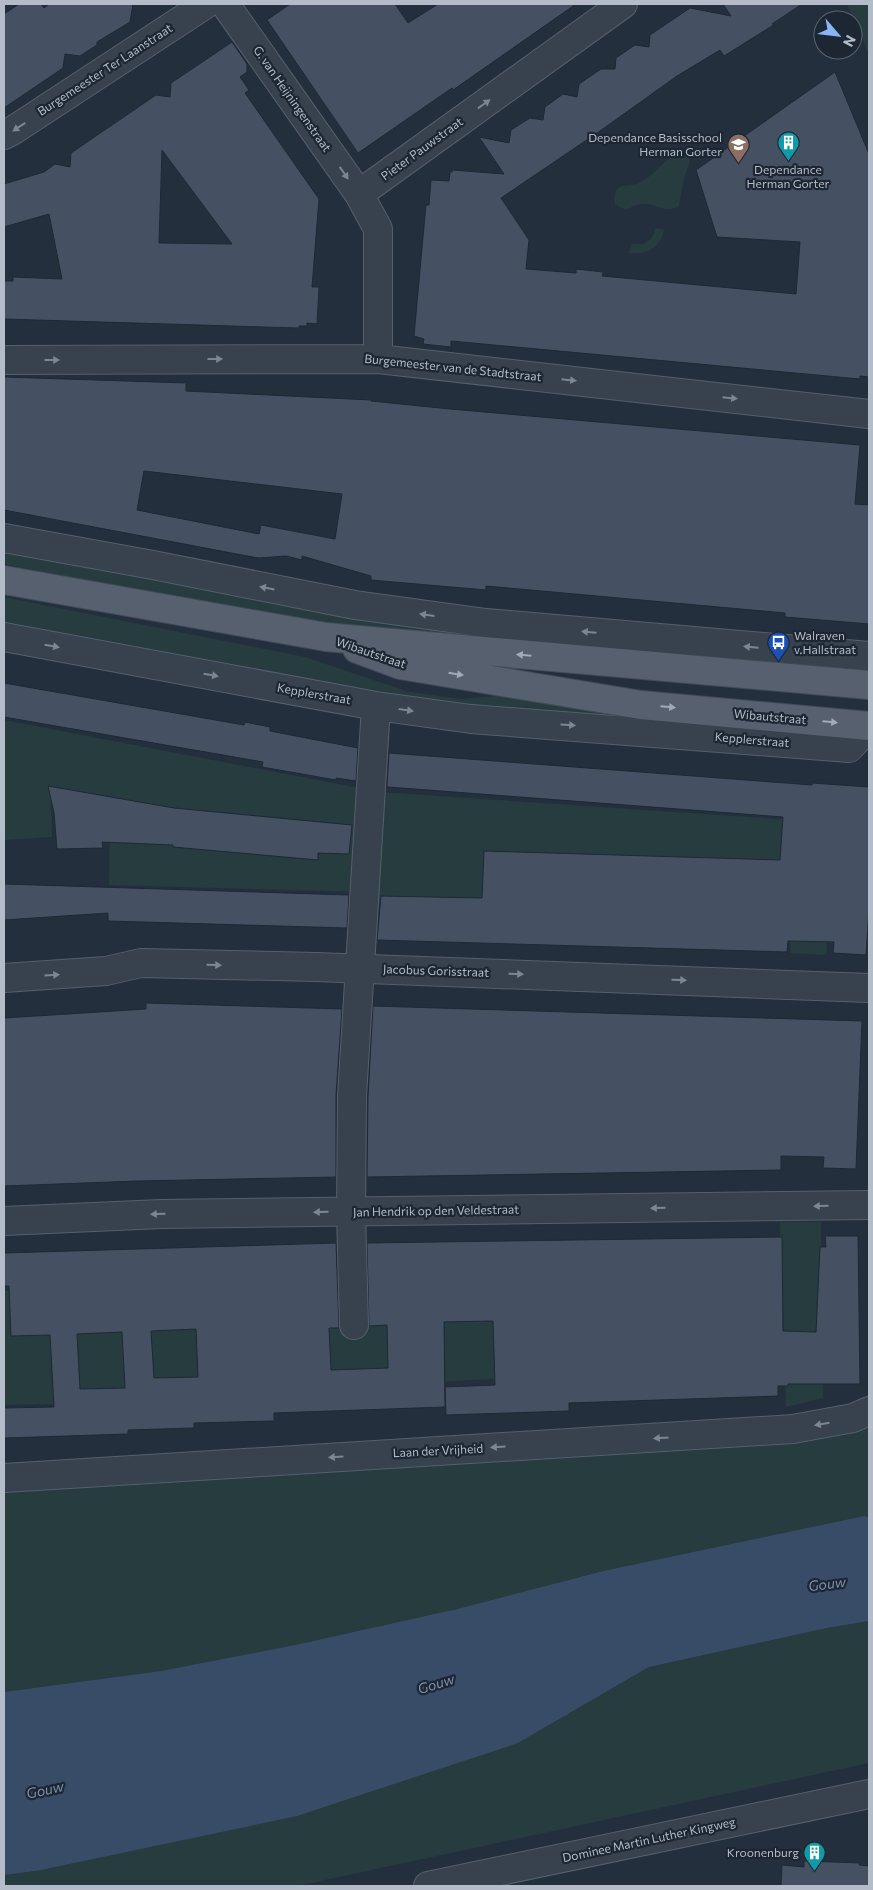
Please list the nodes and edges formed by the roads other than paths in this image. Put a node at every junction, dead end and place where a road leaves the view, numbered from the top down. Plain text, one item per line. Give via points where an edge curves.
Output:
1 (206, 4) edge
2 (225, 4) edge
3 (623, 4) edge
4 (4, 135) edge
5 (359, 194) junction
6 (378, 359) junction
7 (4, 360) edge
8 (869, 414) edge
9 (4, 538) edge
10 (4, 580) edge
11 (4, 637) edge
12 (326, 637) junction
13 (861, 656) edge
14 (869, 684) edge
15 (641, 705) junction
16 (376, 706) junction
17 (869, 726) edge
18 (627, 730) junction
19 (361, 968) junction
20 (4, 978) edge
21 (869, 988) edge
22 (869, 1205) edge
23 (351, 1212) junction
24 (4, 1221) edge
25 (354, 1325) dead end
26 (869, 1412) edge
27 (4, 1478) edge
28 (869, 1794) edge
29 (440, 1885) edge

1 -> 4 street, Burgemeester Ter Laanstraat
2 -> 5 street, G. van Heijningenstraat
5 -> 3 street, Pieter Pauwstraat
5 - 6 street via 378,229
7 -> 6 street, Burgemeester van de Stadtstraat
6 -> 8 street, Burgemeester van de Stadtstraat
13 -> 9 street, Wibautstraat via 476,622 355,605
10 - 12 main road
11 -> 16 street, Kepplerstraat
14 -> 12 main road, Wibautstraat
12 -> 15 main road, Wibautstraat via 400,665
13 - 14 street, Wibautstraat
15 -> 17 main road, Wibautstraat
15 - 18 street
16 -> 18 street, Kepplerstraat via 471,719
16 - 19 street
17 - 18 street, Kepplerstraat via 849,748
20 -> 19 street, Jacobus Gorisstraat via 106,971 141,963
19 -> 21 street, Jacobus Gorisstraat
19 - 23 street via 352,1092
22 -> 23 street, Jan Hendrik op den Veldestraat
23 -> 24 street, Jan Hendrik op den Veldestraat via 160,1214
23 - 25 street
26 -> 27 street, Laan der Vrijheid via 853,1418 785,1430
28 - 29 street, Dominee Martin Luther Kingweg

